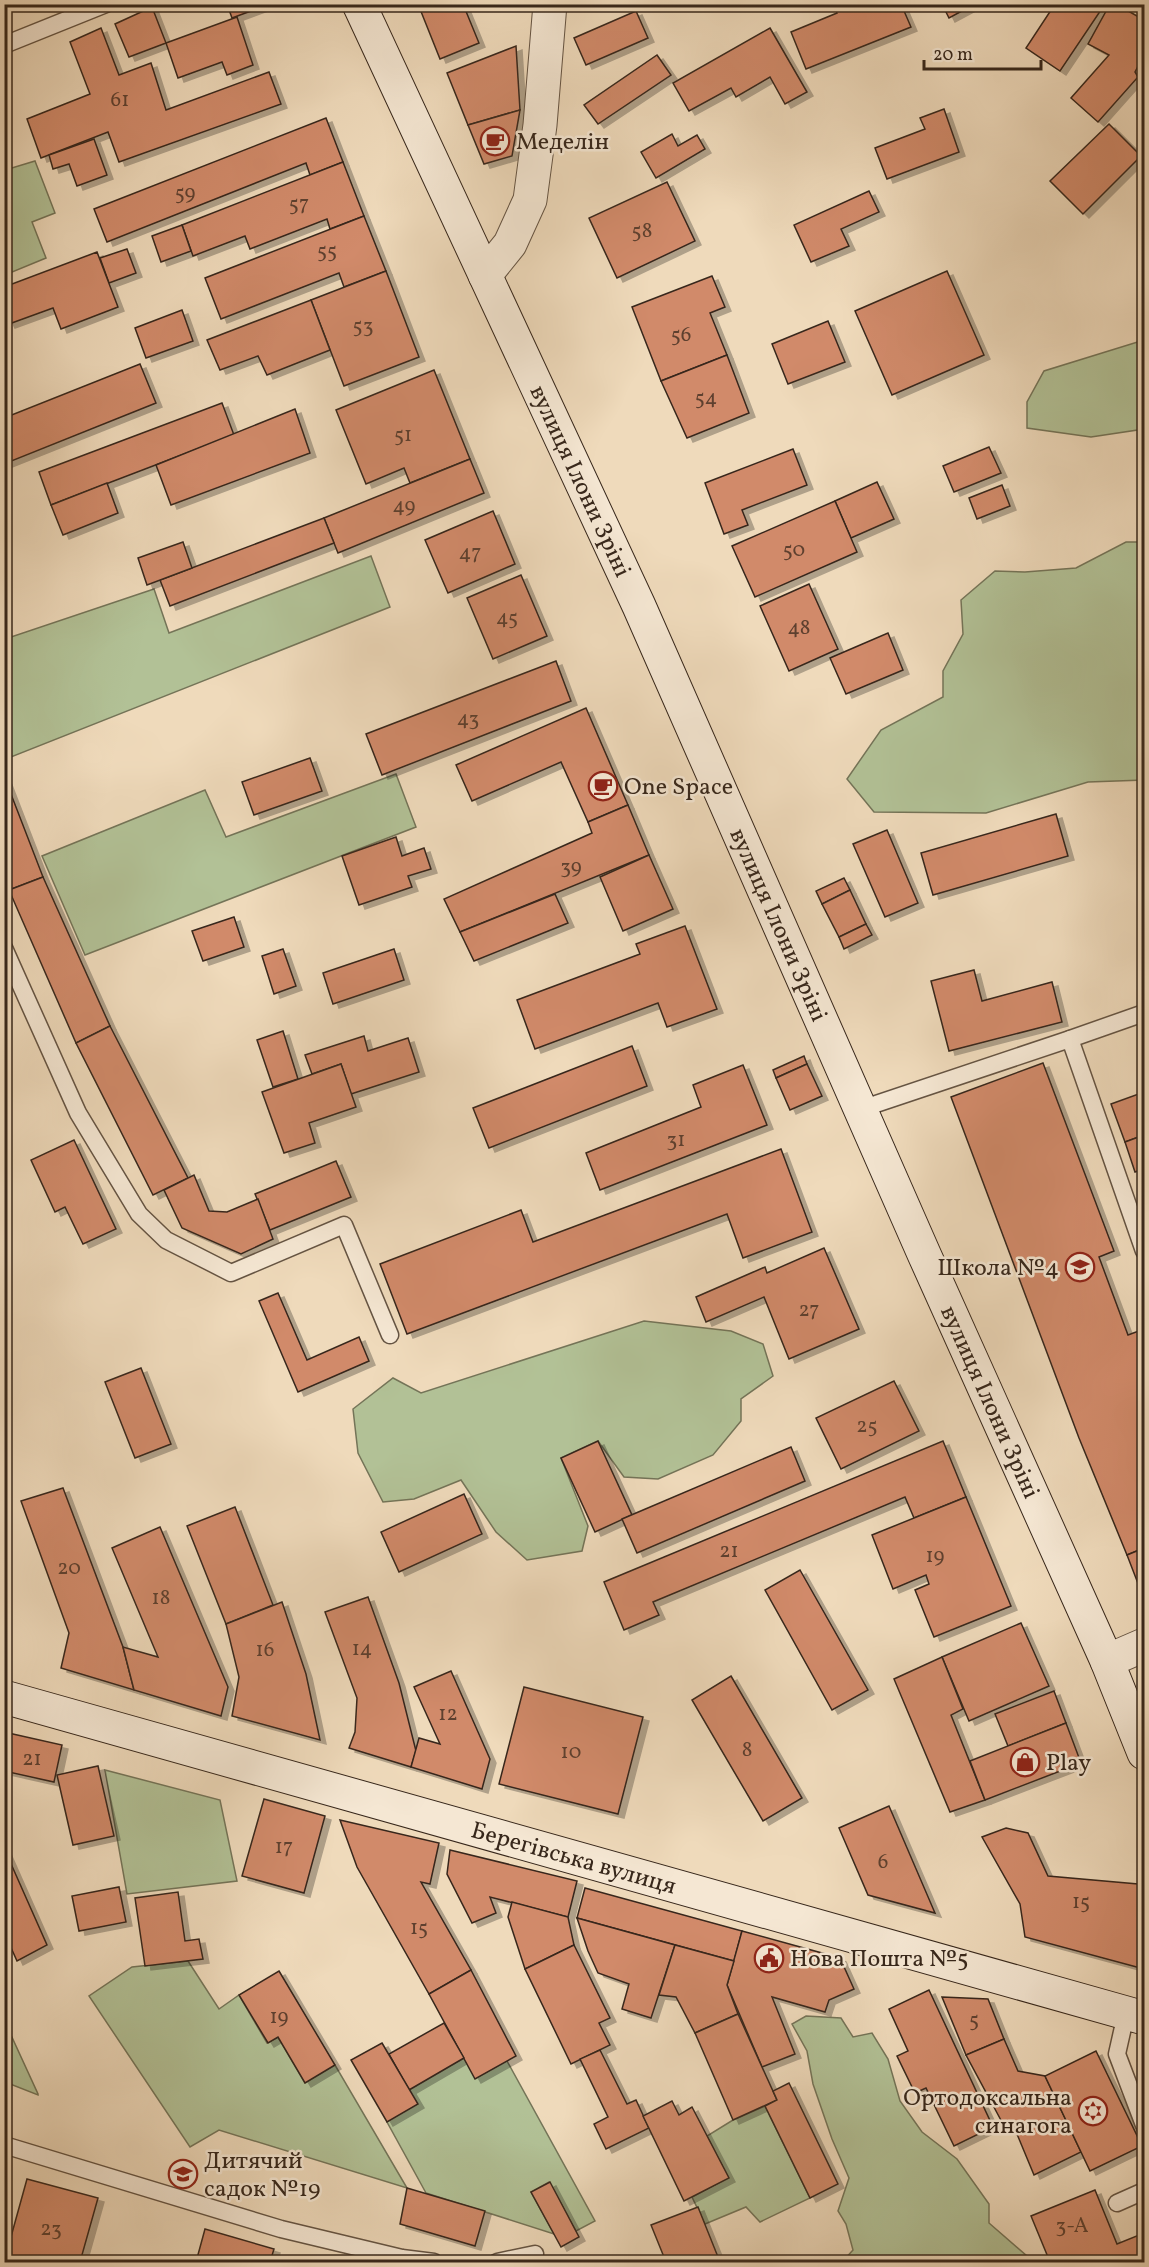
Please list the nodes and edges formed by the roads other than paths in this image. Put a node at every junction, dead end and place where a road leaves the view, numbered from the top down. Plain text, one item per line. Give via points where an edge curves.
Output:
1 (106, 4) edge
2 (359, 4) edge
3 (550, 4) edge
4 (4, 45) edge
5 (485, 276) junction
6 (4, 948) edge
7 (1144, 1013) edge
8 (1070, 1039) junction
9 (861, 1109) junction
10 (1144, 1251) edge
11 (390, 1335) dead end
12 (1144, 1646) edge
13 (1107, 1661) junction
14 (4, 1697) edge
15 (1144, 1754) edge
16 (1135, 2016) edge
17 (1144, 2125) edge
18 (4, 2145) edge
19 (1144, 2191) edge
20 (1117, 2203) dead end
21 (535, 2254) dead end
22 (434, 2262) edge
23 (498, 2262) edge

1 - 4 lane
2 - 5 main road, вулиця Ілони Зріні
3 - 5 main road via 530,200 510,244
5 - 9 main road, вулиця Ілони Зріні via 639,606
6 - 11 lane via 78,1113 139,1214 166,1240 231,1273 344,1225
7 - 8 lane
8 - 9 lane
8 - 10 lane
9 - 13 main road, вулиця Ілони Зріні
12 - 13 main road
13 - 15 main road, вулиця Ілони Зріні
14 - 16 main road, Берегівська вулиця
16 - 17 lane via 1117,2054
18 - 22 lane via 281,2229
19 - 20 lane
21 - 23 lane

